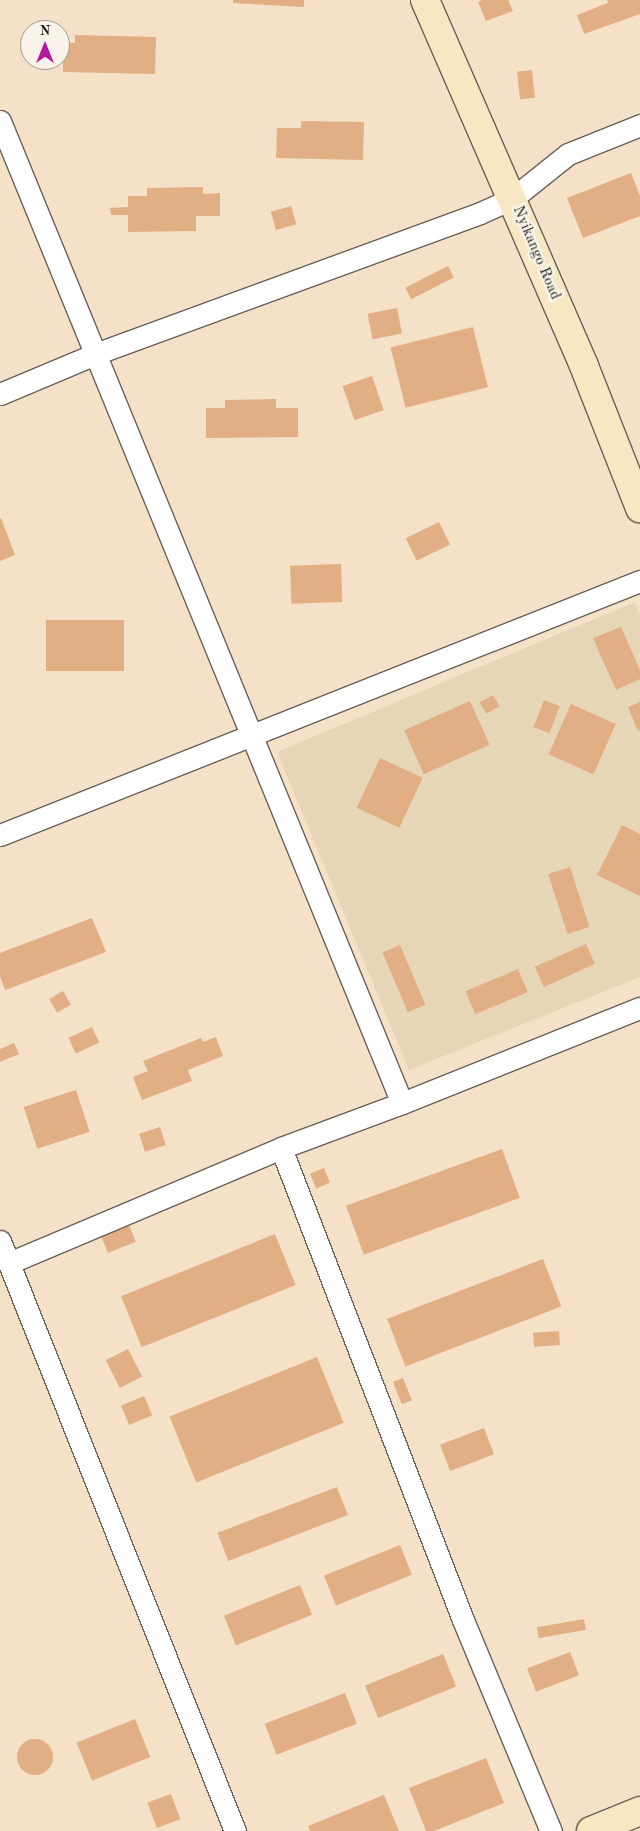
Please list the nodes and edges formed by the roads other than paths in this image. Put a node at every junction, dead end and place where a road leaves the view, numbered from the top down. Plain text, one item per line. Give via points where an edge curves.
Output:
1 (425, 0) edge
2 (0, 121) edge
3 (640, 125) edge
4 (513, 198) junction
5 (95, 354) junction
6 (0, 394) edge
7 (640, 508) edge
8 (640, 581) edge
9 (251, 738) junction
10 (0, 835) edge
11 (640, 1008) edge
12 (402, 1103) junction
13 (280, 1148) junction
14 (0, 1241) edge
15 (9, 1264) junction
16 (640, 1811) edge
17 (235, 1831) edge
18 (551, 1831) edge
19 (591, 1831) edge

1 - 4 street, Nyikango Road
2 - 5 street
3 - 4 street via 568,154
4 - 5 street
4 - 7 street, Nyikango Road
5 - 6 street
5 - 9 street
8 - 9 street
9 - 10 street
9 - 12 street
11 - 12 street
12 - 13 street
13 - 15 street
13 - 18 street via 463,1620
14 - 15 street
15 - 17 street
16 - 19 street

